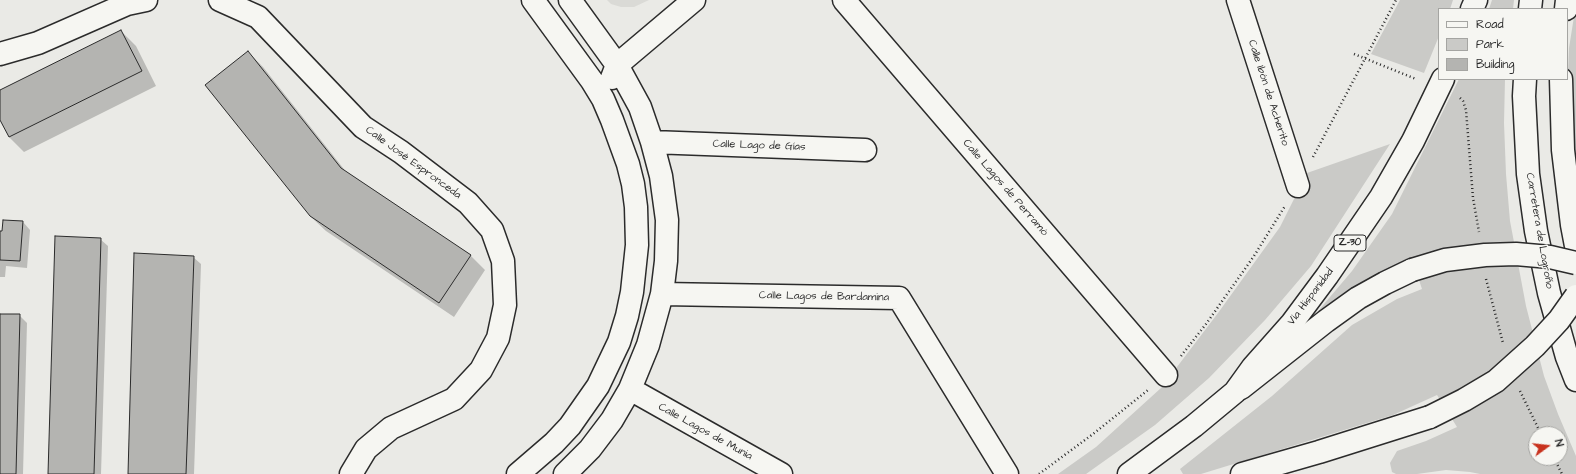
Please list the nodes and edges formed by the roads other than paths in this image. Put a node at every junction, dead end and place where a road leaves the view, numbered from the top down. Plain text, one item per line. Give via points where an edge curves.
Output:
1 (146, 0) edge
2 (220, 0) edge
3 (533, 0) edge
4 (570, 0) edge
5 (694, 0) edge
6 (844, 0) edge
7 (1238, 0) edge
8 (0, 54) edge
9 (617, 66) junction
10 (1443, 80) edge
11 (1525, 80) edge
12 (1561, 80) edge
13 (602, 99) junction
14 (652, 142) junction
15 (865, 150) dead end
16 (1298, 186) road end
17 (1576, 246) edge
18 (1576, 264) edge
19 (662, 294) junction
20 (1576, 296) edge
21 (1166, 375) road end
22 (1576, 380) edge
23 (630, 389) junction
24 (1235, 392) junction
25 (569, 473) edge
26 (351, 474) edge
27 (518, 474) edge
28 (781, 474) edge
29 (1006, 474) edge
30 (1130, 474) edge
31 (1242, 474) edge

1 - 8 main road via 128,4 38,43
2 - 26 main road, Calle José Espronceda via 258,17 363,127 401,152 468,203 492,230 504,261 505,305 498,338 481,370 454,399 391,428 366,449
3 - 13 main road via 592,81
4 - 9 main road
5 - 9 main road
6 - 21 main road, Calle Lagos de Perramó
7 - 16 main road, Calle Ibón de Acherito
9 - 13 main road
9 - 14 main road via 640,107
10 - 24 main road, Vía Hispanidad / Z-30 via 1413,141 1376,203 1292,323 1253,367
11 - 22 main road, Carretera de Logroño via 1528,174 1536,231 1549,293
12 - 17 main road via 1563,150
13 - 27 main road via 628,164 636,207 636,262 627,316 619,342 598,386 554,444
14 - 15 main road, Calle Lago de Gías
14 - 19 main road via 661,176 667,220
18 - 24 main road, Z-30, bridge via 1550,257 1485,254 1445,260 1412,270 1358,298
19 - 23 main road via 648,345
19 - 29 main road, Calle Lagos de Bardamina via 899,298
20 - 31 main road, bridge via 1559,320 1535,346 1496,381 1464,400 1430,417
23 - 25 main road via 612,420
23 - 28 main road, Calle Lagos de Munia
24 - 30 main road, Vía Hispanidad / Z-30

